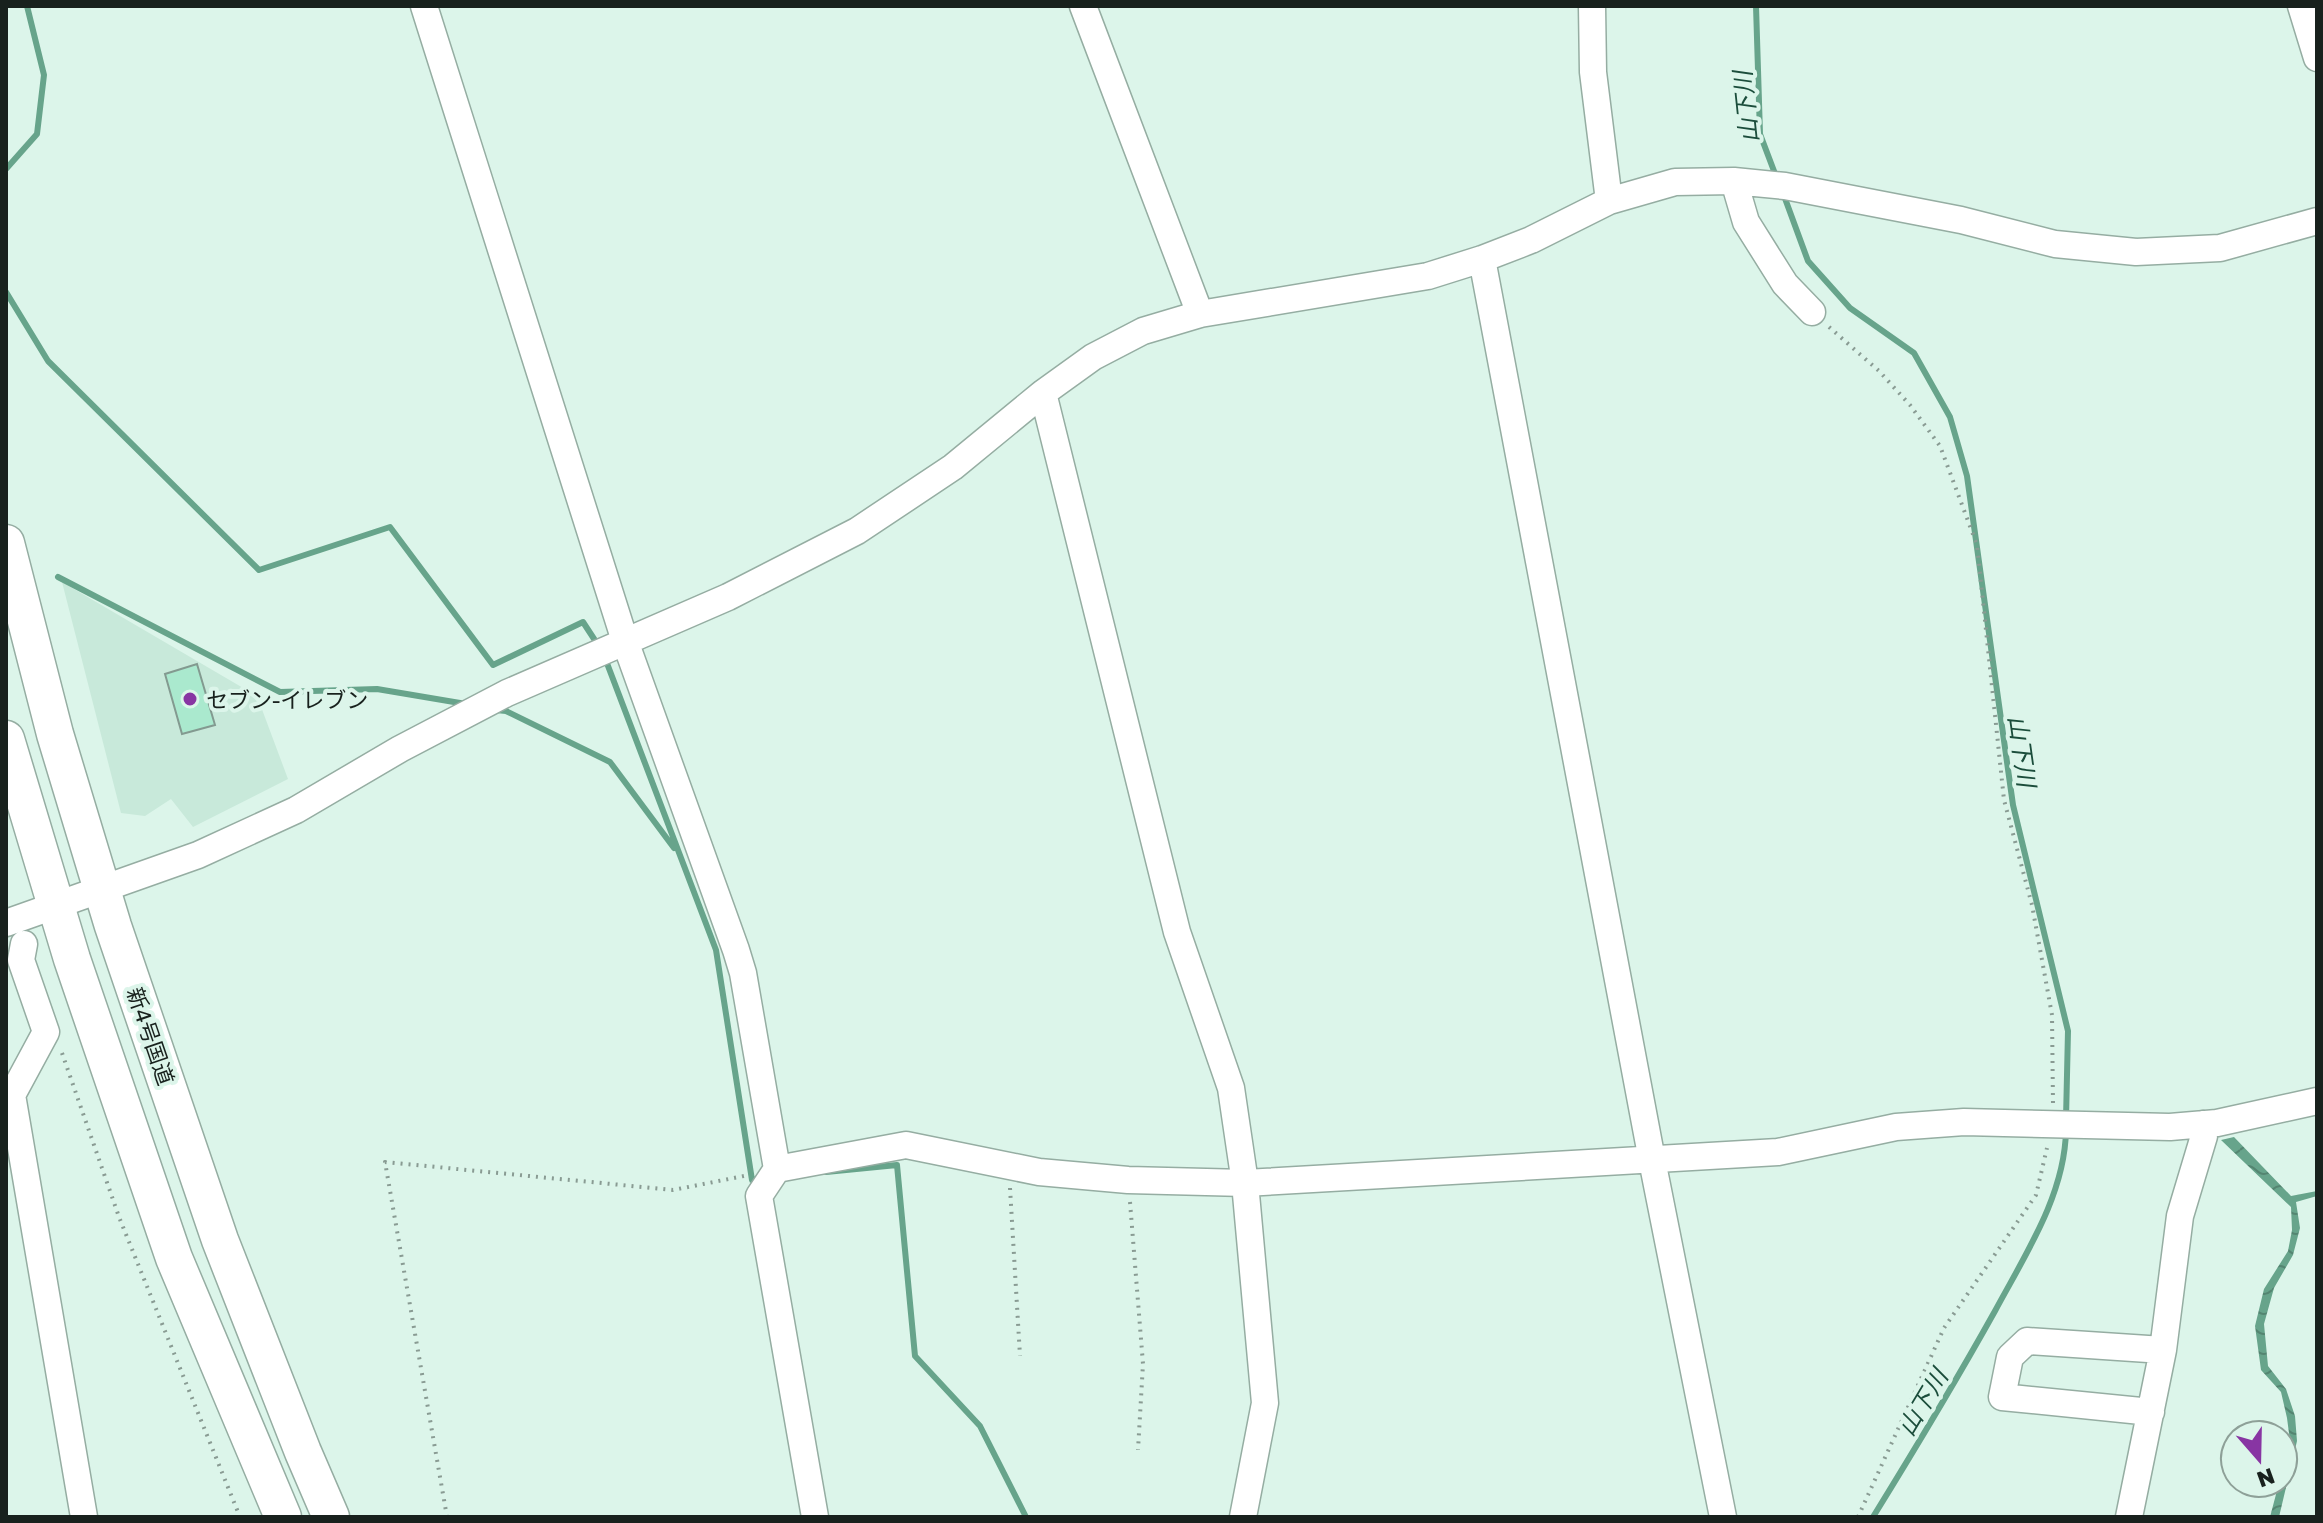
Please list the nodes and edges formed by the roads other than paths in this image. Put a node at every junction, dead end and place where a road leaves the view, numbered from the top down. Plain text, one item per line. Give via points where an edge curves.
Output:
1 (424, 6) edge
2 (1083, 6) edge
3 (1592, 6) edge
4 (2301, 6) edge
5 (2317, 58) edge
6 (1734, 181) junction
7 (1609, 201) junction
8 (2317, 221) edge
9 (1482, 259) junction
10 (1812, 312) road end
11 (1200, 314) junction
12 (1043, 393) junction
13 (6, 543) edge
14 (625, 641) junction
15 (6, 739) edge
16 (101, 888) junction
17 (55, 905) junction
18 (6, 923) edge
19 (24, 944) dead end
20 (2313, 1111) edge
21 (2203, 1124) junction
22 (1652, 1160) junction
23 (777, 1169) junction
24 (1245, 1183) junction
25 (2163, 1350) junction
26 (2151, 1412) junction
27 (84, 1517) edge
28 (283, 1517) edge
29 (331, 1517) edge
30 (815, 1517) edge
31 (1243, 1517) edge
32 (1723, 1517) edge
33 (2129, 1517) edge

1 - 14 street
2 - 11 street
3 - 7 street via 1593,72
4 - 5 street
6 - 7 street via 1675,182
6 - 8 street via 1961,220 2055,244 2136,252 2220,248
6 - 10 street via 1746,222 1785,284
7 - 9 street
9 - 11 street via 1428,276
9 - 22 street
11 - 12 street via 1143,331 1093,357
12 - 14 street via 953,467 857,531 728,597
12 - 24 street via 1177,932 1231,1088
13 - 16 highway, 新4号国道
14 - 16 street via 507,693 296,810 198,855
14 - 23 street via 743,973
15 - 17 highway
16 - 17 street
16 - 29 highway, 新4号国道 via 220,1240
17 - 18 street
17 - 28 highway via 174,1258
19 - 27 street via 21,960 46,1032 12,1095
20 - 21 street
21 - 22 street via 1964,1122 1896,1127 1778,1152
21 - 25 street via 2180,1216
22 - 24 street
22 - 32 street
23 - 24 street via 906,1145 1039,1172
23 - 30 street via 759,1196
24 - 31 street via 1265,1403
25 - 26 street
25 - 26 street via 2027,1341 2010,1357 2002,1397
26 - 33 street

